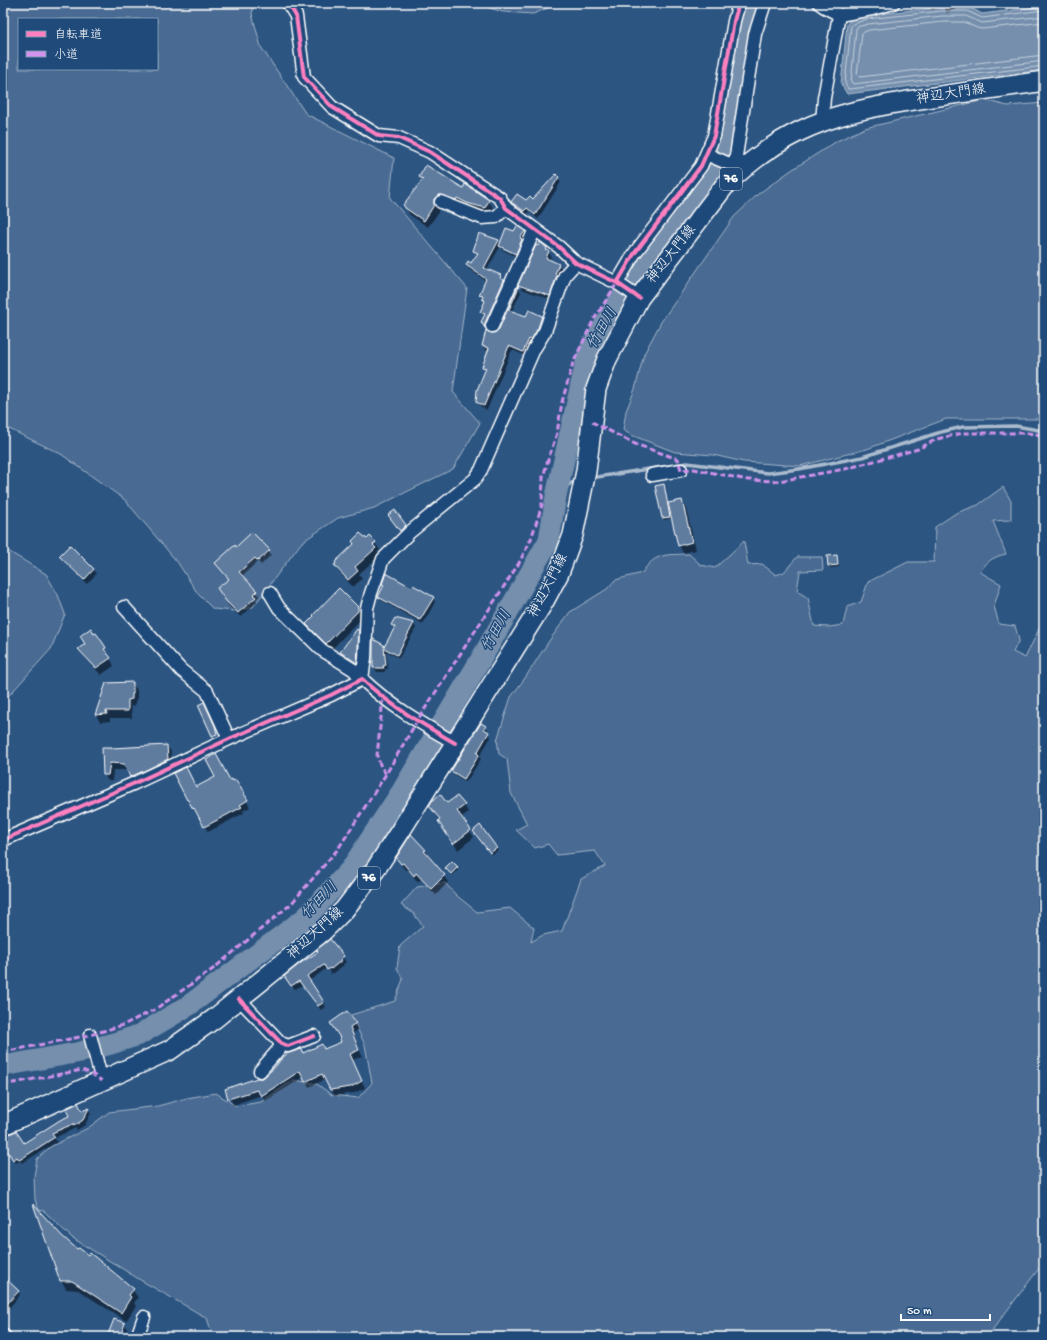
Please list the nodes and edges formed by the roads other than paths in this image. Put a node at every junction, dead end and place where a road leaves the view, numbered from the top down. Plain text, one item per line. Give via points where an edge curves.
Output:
1 (288, 3) edge
2 (739, 3) edge
3 (765, 3) edge
4 (819, 3) edge
5 (893, 3) edge
6 (839, 15) junction
7 (1044, 81) edge
8 (822, 122) junction
9 (708, 154) junction
10 (735, 166) junction
11 (441, 202) dead end
12 (506, 208) junction
13 (535, 229) junction
14 (576, 263) junction
15 (619, 284) junction
16 (636, 296) junction
17 (492, 326) dead end
18 (680, 470) dead end
19 (652, 475) dead end
20 (270, 593) dead end
21 (124, 608) dead end
22 (362, 679) junction
23 (229, 739) junction
24 (451, 741) junction
25 (3, 840) edge
26 (239, 999) junction
27 (314, 1036) dead end
28 (91, 1038) dead end
29 (281, 1043) junction
30 (260, 1071) dead end
31 (100, 1074) junction
32 (3, 1125) edge
33 (144, 1317) dead end
34 (137, 1337) edge

1 - 12 street via 296,16 304,77 332,107 379,136 399,138 430,152 500,198
2 - 9 street via 714,136
3 - 10 street via 755,34
4 - 6 street
5 - 6 street
6 - 8 street
7 - 8 main road, 神辺大門線 / 76 via 859,110
8 - 10 main road, 神辺大門線 / 76
9 - 10 street
9 - 15 street via 634,254
10 - 16 main road, 神辺大門線 / 76 via 726,184
11 - 12 street via 482,218 496,217
12 - 13 street
13 - 14 street via 559,246
13 - 17 street
14 - 15 street
14 - 22 street via 565,275 545,331 534,349 481,470 475,479 410,532 383,559 367,608 366,658
15 - 16 street
16 - 24 main road, 神辺大門線 / 76 via 596,389 585,480 573,535 559,573 543,603
18 - 19 street
20 - 22 street via 279,608 322,650 354,670
21 - 23 street via 181,670 207,691
22 - 23 street
22 - 24 street via 383,698
23 - 25 street
24 - 26 main road, 神辺大門線 / 76 via 392,844 344,910 323,931
26 - 29 street
26 - 31 main road, 神辺大門線 / 76 via 170,1050
27 - 29 street via 288,1046
28 - 31 street
29 - 30 street
31 - 32 main road, 神辺大門線 / 76
33 - 34 street

